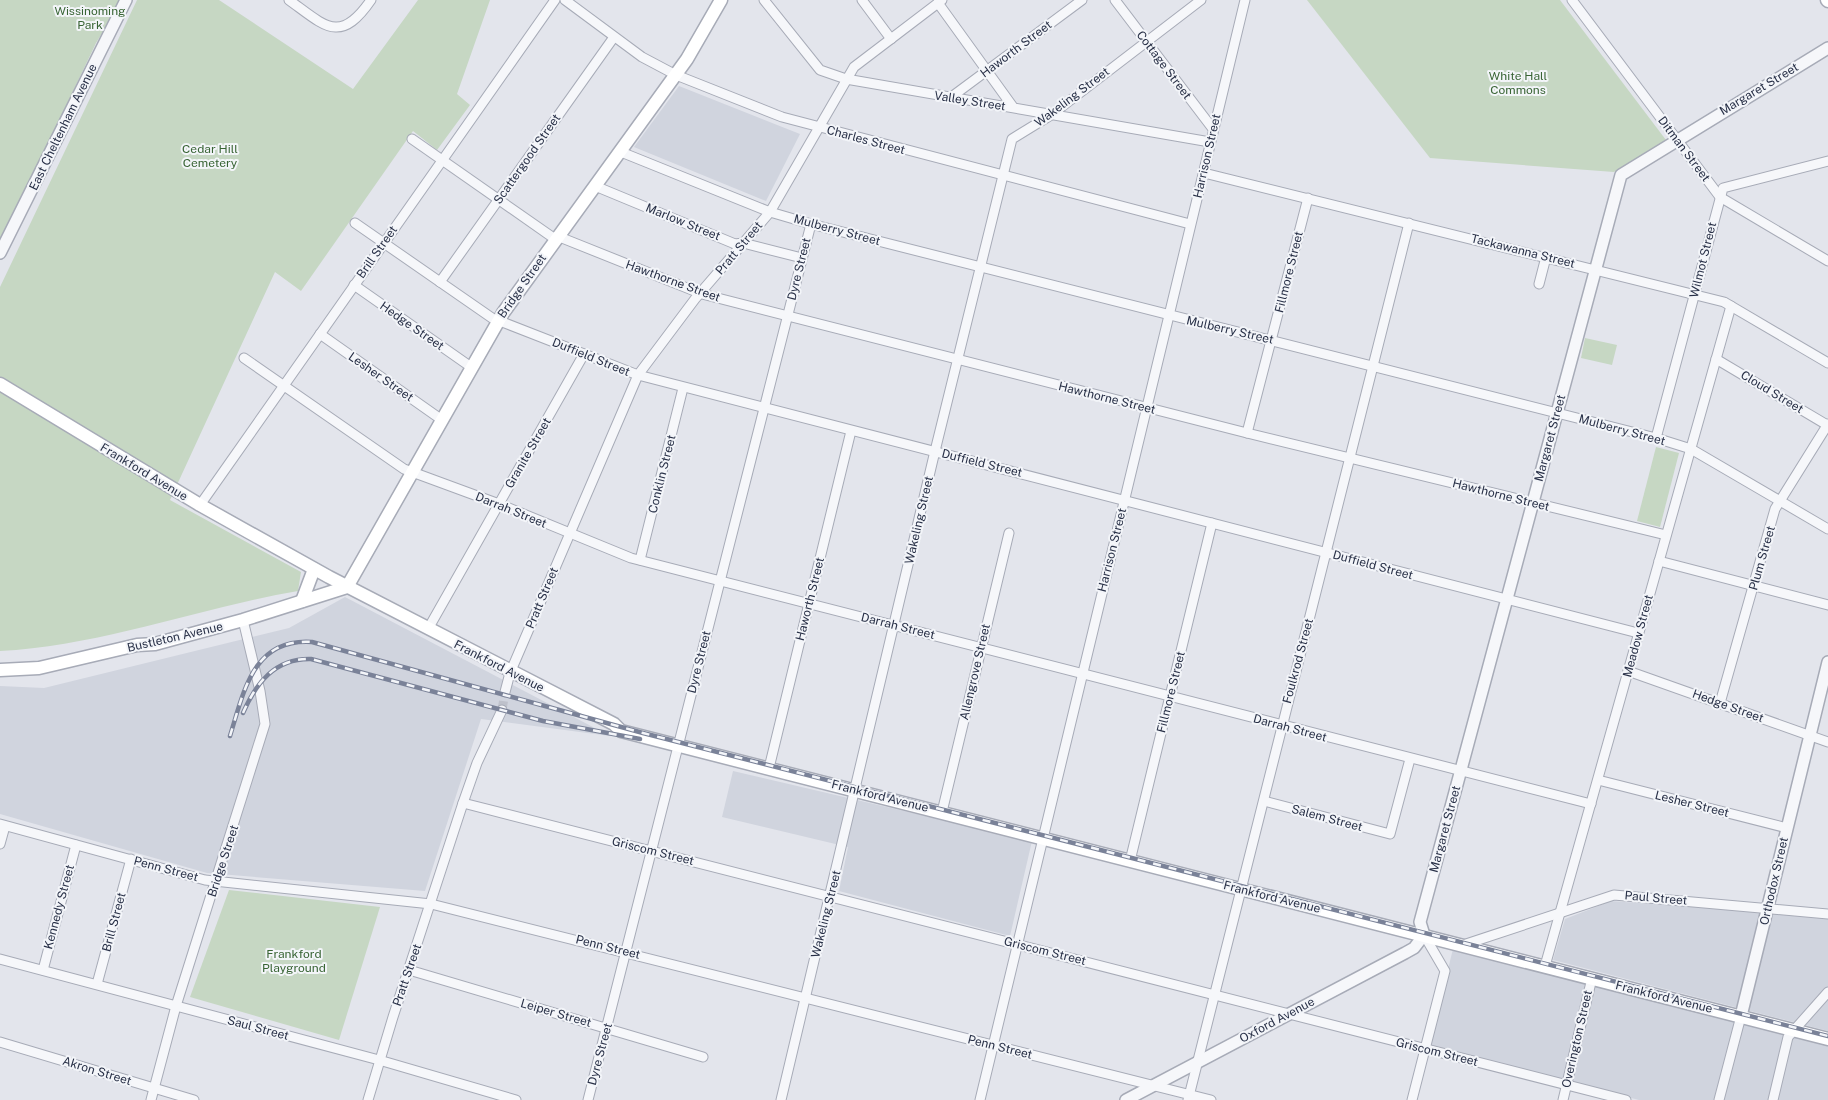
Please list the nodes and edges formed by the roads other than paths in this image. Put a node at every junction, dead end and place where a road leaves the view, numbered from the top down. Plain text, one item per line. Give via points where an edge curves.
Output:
1 (126, 0) edge
2 (289, 0) edge
3 (370, 0) edge
4 (554, 0) edge
5 (565, 0) edge
6 (721, 0) edge
7 (764, 0) edge
8 (862, 0) edge
9 (1082, 0) edge
10 (1115, 0) edge
11 (1201, 0) edge
12 (1245, 0) edge
13 (1572, 0) edge
14 (940, 2) edge
15 (614, 37) junction
16 (891, 39) junction
17 (1146, 41) junction
18 (1828, 48) edge
19 (987, 70) junction
20 (676, 75) junction
21 (846, 79) junction
22 (950, 98) junction
23 (1013, 108) junction
24 (1051, 115) junction
25 (818, 127) junction
26 (1213, 129) junction
27 (412, 139) dead end
28 (1676, 140) junction
29 (1210, 142) junction
30 (621, 152) junction
31 (443, 159) junction
32 (1828, 161) edge
33 (1204, 172) junction
34 (1002, 176) junction
35 (595, 186) junction
36 (1720, 197) junction
37 (499, 198) junction
38 (1308, 198) junction
39 (770, 212) junction
40 (1410, 223) junction
41 (355, 224) dead end
42 (811, 224) junction
43 (1190, 224) junction
44 (556, 238) junction
45 (384, 242) junction
46 (743, 243) junction
47 (0, 253) edge
48 (1546, 257) junction
49 (802, 258) junction
50 (1828, 261) edge
51 (981, 266) junction
52 (1593, 269) junction
53 (440, 282) junction
54 (1539, 284) dead end
55 (354, 285) junction
56 (702, 294) junction
57 (1694, 295) junction
58 (1731, 306) junction
59 (788, 315) junction
60 (1168, 315) junction
61 (498, 321) junction
62 (320, 334) junction
63 (1272, 339) junction
64 (584, 354) junction
65 (244, 358) dead end
66 (958, 359) junction
67 (1716, 359) junction
68 (1828, 363) edge
69 (1375, 366) junction
70 (471, 368) junction
71 (638, 375) junction
72 (0, 384) edge
73 (283, 385) junction
74 (683, 388) junction
75 (1146, 408) junction
76 (764, 409) junction
77 (1557, 413) junction
78 (442, 420) junction
79 (1828, 425) edge
80 (851, 431) junction
81 (1247, 433) junction
82 (1656, 438) junction
83 (1691, 449) junction
84 (935, 450) junction
85 (1350, 458) junction
86 (411, 473) junction
87 (1125, 499) junction
88 (1780, 500) junction
89 (1533, 503) junction
90 (499, 504) junction
91 (200, 505) junction
92 (1212, 523) junction
93 (1828, 529) edge
94 (1009, 533) dead end
95 (570, 534) junction
96 (1666, 535) junction
97 (1327, 552) junction
98 (640, 560) junction
99 (1659, 560) junction
100 (314, 569) junction
101 (720, 581) junction
102 (1754, 584) junction
103 (347, 587) junction
104 (1506, 599) junction
105 (302, 601) junction
106 (809, 604) junction
107 (1828, 605) edge
108 (243, 620) junction
109 (894, 625) junction
110 (428, 629) junction
111 (1638, 633) junction
112 (981, 647) junction
113 (1828, 662) edge
114 (0, 670) edge
115 (1628, 671) junction
116 (510, 673) junction
117 (1082, 674) junction
118 (505, 692) tunnel mouth
119 (1170, 697) junction
120 (1720, 703) junction
121 (502, 710) tunnel mouth
122 (1281, 726) junction
123 (1811, 736) junction
124 (1828, 742) edge
125 (678, 745) junction
126 (1410, 759) junction
127 (768, 768) junction
128 (1460, 772) junction
129 (1598, 780) junction
130 (855, 790) junction
131 (1264, 801) junction
132 (464, 803) junction
133 (1590, 804) junction
134 (942, 812) junction
135 (2, 825) edge
136 (1787, 828) junction
137 (1042, 838) junction
138 (0, 844) edge
139 (76, 845) junction
140 (652, 850) junction
141 (131, 859) junction
142 (1130, 861) junction
143 (217, 881) junction
144 (1240, 889) junction
145 (830, 897) junction
146 (431, 904) junction
147 (1768, 908) junction
148 (1560, 913) junction
149 (1828, 914) edge
150 (1424, 935) junction
151 (1018, 944) junction
152 (1463, 945) junction
153 (626, 951) junction
154 (0, 959) edge
155 (1545, 966) junction
156 (43, 970) junction
157 (409, 970) junction
158 (1592, 978) junction
159 (97, 984) junction
160 (1828, 992) edge
161 (1214, 994) junction
162 (805, 997) junction
163 (176, 1006) junction
164 (1291, 1014) junction
165 (1741, 1016) junction
166 (607, 1028) junction
167 (1794, 1030) junction
168 (1828, 1039) edge
169 (0, 1042) edge
170 (993, 1046) junction
171 (1425, 1049) junction
172 (703, 1057) dead end
173 (379, 1060) junction
174 (1198, 1062) junction
175 (1566, 1085) junction
176 (1151, 1086) junction
177 (155, 1088) junction
178 (1188, 1097) edge
179 (151, 1100) edge
180 (194, 1100) edge
181 (368, 1100) edge
182 (516, 1100) edge
183 (588, 1100) edge
184 (781, 1100) edge
185 (980, 1100) edge
186 (1126, 1100) edge
187 (1211, 1100) edge
188 (1412, 1100) edge
189 (1562, 1100) edge
190 (1626, 1100) edge
191 (1719, 1100) edge
192 (1773, 1100) edge

1 - 47 street, East Cheltenham Avenue
2 - 3 street via 322,23 340,27 358,18
4 - 31 street, Brill Street
5 - 15 street, Charles Street
6 - 20 main road, Bridge Street
7 - 21 street, Valley Street via 820,70
8 - 16 street
9 - 19 street, Haworth Street
10 - 17 street, Cottage Street
11 - 17 street, Wakeling Street
12 - 26 street, Harrison Street
13 - 28 street, Ditman Street
14 - 16 street, Pratt Street
14 - 19 street
15 - 20 street, Charles Street
15 - 37 street, Scattergood Street
16 - 21 street, Pratt Street via 854,67
17 - 24 street, Wakeling Street
17 - 26 street, Cottage Street
18 - 28 street, Margaret Street
19 - 22 street, Haworth Street
19 - 23 street
20 - 25 street, Charles Street via 782,117
20 - 30 main road, Bridge Street
21 - 22 street, Valley Street
21 - 25 street, Pratt Street
22 - 23 street, Valley Street
23 - 24 street, Valley Street
24 - 29 street, Valley Street
24 - 34 street, Wakeling Street via 1012,139
25 - 34 street, Charles Street
25 - 39 street, Pratt Street
26 - 29 street, Harrison Street
27 - 31 street, Hawthorne Street
28 - 36 street, Ditman Street
28 - 52 street, Margaret Street via 1621,175
29 - 33 street, Harrison Street
30 - 35 main road, Bridge Street
30 - 39 street, Mulberry Street
31 - 37 street, Hawthorne Street
31 - 45 street, Brill Street
32 - 36 street via 1723,188
33 - 38 street, Tackawanna Street
33 - 43 street, Harrison Street
34 - 43 street, Charles Street
34 - 51 street, Wakeling Street
35 - 44 main road, Bridge Street
35 - 46 street, Marlow Street via 735,244
36 - 50 street, Ditman Street
36 - 57 street, Wilmot Street
37 - 44 street, Hawthorne Street
37 - 53 street, Scattergood Street
38 - 40 street, Tackawanna Street
38 - 63 street, Fillmore Street
39 - 42 street, Mulberry Street
39 - 46 street, Pratt Street
40 - 48 street, Tackawanna Street
40 - 69 street, Foulkrod Street
41 - 45 street, Duffield Street
42 - 49 street, Dyre Street
42 - 51 street, Mulberry Street
43 - 60 street, Harrison Street
44 - 56 street, Hawthorne Street
44 - 61 main road, Bridge Street
45 - 53 street, Duffield Street
45 - 55 street, Brill Street
46 - 49 street, Marlow Street
46 - 56 street, Pratt Street
48 - 52 street, Tackawanna Street
48 - 54 street
49 - 59 street, Dyre Street
51 - 60 street, Mulberry Street
51 - 66 street, Wakeling Street
52 - 57 street, Tackawanna Street
52 - 77 street, Margaret Street
53 - 61 street, Duffield Street
55 - 62 street, Brill Street
55 - 70 street, Hedge Street
56 - 59 street, Hawthorne Street
56 - 71 street, Pratt Street
57 - 58 street, Tackawanna Street
57 - 82 street, Wilmot Street
58 - 67 street, Meadow Street
58 - 68 street, Tackawanna Street
59 - 66 street, Hawthorne Street
59 - 76 street, Dyre Street
60 - 63 street, Mulberry Street
60 - 75 street, Harrison Street
61 - 64 street, Duffield Street
61 - 70 main road, Bridge Street
62 - 73 street, Brill Street
62 - 78 street, Lesher Street
63 - 69 street, Mulberry Street
63 - 81 street, Fillmore Street
64 - 71 street, Duffield Street
64 - 90 street, Granite Street
65 - 73 street, Darrah Street
66 - 75 street, Hawthorne Street
66 - 84 street, Wakeling Street
67 - 79 street, Cloud Street
67 - 83 street, Meadow Street
69 - 77 street, Mulberry Street
69 - 85 street, Foulkrod Street
70 - 78 main road, Bridge Street
71 - 74 street, Duffield Street
71 - 95 street, Pratt Street
72 - 91 main road, Frankford Avenue
73 - 86 street, Darrah Street
73 - 91 street, Brill Street
74 - 76 street, Duffield Street
74 - 98 street, Conklin Street
75 - 81 street, Hawthorne Street
75 - 87 street, Harrison Street
76 - 80 street, Duffield Street
76 - 101 street, Dyre Street
77 - 82 street, Mulberry Street
77 - 89 street, Margaret Street
78 - 86 main road, Bridge Street
79 - 88 street, Plum Street
80 - 84 street, Duffield Street
80 - 106 street, Haworth Street
81 - 85 street, Hawthorne Street
82 - 83 street, Mulberry Street
83 - 88 street, Mulberry Street
83 - 96 street, Meadow Street
84 - 87 street, Duffield Street
84 - 109 street, Wakeling Street
85 - 89 street, Hawthorne Street
85 - 97 street, Foulkrod Street
86 - 90 street, Darrah Street
86 - 103 main road, Bridge Street
87 - 92 street, Duffield Street
87 - 117 street, Harrison Street
88 - 93 street, Mulberry Street
88 - 102 street, Plum Street
89 - 96 street, Hawthorne Street
89 - 104 street, Margaret Street
90 - 95 street, Darrah Street
90 - 110 street, Granite Street
91 - 100 main road, Frankford Avenue
92 - 97 street, Duffield Street
92 - 119 street, Fillmore Street
94 - 112 street, Allengrove Street
95 - 98 street, Darrah Street
95 - 116 street, Pratt Street
96 - 99 street, Meadow Street
97 - 104 street, Duffield Street
97 - 122 street, Foulkrod Street
98 - 101 street, Darrah Street
99 - 102 street
99 - 111 street, Meadow Street
100 - 103 main road, Frankford Avenue
100 - 105 main road
101 - 106 street, Darrah Street
101 - 125 street, Dyre Street
102 - 107 street
102 - 120 street, Plum Street
103 - 105 main road, Bustleton Avenue
103 - 110 main road, Frankford Avenue
104 - 111 street, Duffield Street
104 - 128 street, Margaret Street
105 - 108 main road, Bustleton Avenue
106 - 109 street, Darrah Street
106 - 127 street, Haworth Street
108 - 114 main road, Bustleton Avenue via 155,644 137,645 39,668
108 - 143 street, Bridge Street via 265,724
109 - 112 street, Darrah Street
109 - 130 street, Wakeling Street
110 - 116 main road, Frankford Avenue
111 - 115 street, Meadow Street
112 - 117 street, Darrah Street
112 - 134 street, Allengrove Street
113 - 123 street, Orthodox Street
115 - 120 street, Hedge Street
115 - 129 street, Meadow Street
116 - 118 street, Pratt Street
116 - 125 main road, Frankford Avenue via 614,724 621,731
117 - 119 street, Darrah Street
117 - 137 street, Harrison Street
119 - 122 street, Darrah Street
119 - 142 street, Fillmore Street
120 - 123 street, Hedge Street
121 - 132 street, Pratt Street via 477,763
122 - 126 street, Darrah Street
122 - 131 street, Foulkrod Street
123 - 124 street, Hedge Street
123 - 136 street, Orthodox Street
125 - 127 main road, Frankford Avenue
125 - 140 street, Dyre Street
126 - 128 street, Darrah Street
126 - 131 street, Salem Street via 1390,834
127 - 130 main road, Frankford Avenue
128 - 133 street, Darrah Street
128 - 150 street, Margaret Street via 1420,922
129 - 133 street, Meadow Street
129 - 136 street, Lesher Street
130 - 134 main road, Frankford Avenue
130 - 145 street, Wakeling Street
131 - 144 street, Foulkrod Street
132 - 140 street, Griscom Street
132 - 146 street, Pratt Street
133 - 148 street, Meadow Street
134 - 137 main road, Frankford Avenue
135 - 138 street
135 - 139 street, Penn Street
136 - 147 street, Orthodox Street
137 - 142 main road, Frankford Avenue
137 - 151 street, Harrison Street
139 - 141 street, Penn Street
139 - 156 street, Kennedy Street
140 - 145 street, Griscom Street
140 - 153 street, Dyre Street
141 - 143 street, Penn Street
141 - 159 street, Brill Street
142 - 144 main road, Frankford Avenue
143 - 146 street, Penn Street
143 - 163 street, Bridge Street
144 - 150 main road, Frankford Avenue
144 - 161 street, Foulkrod Street
145 - 151 street, Griscom Street
145 - 162 street, Wakeling Street
146 - 153 street, Penn Street
146 - 157 street, Pratt Street
147 - 148 street, Paul Street via 1614,895
147 - 149 street, Paul Street
147 - 165 street, Orthodox Street
148 - 152 street, Paul Street
148 - 155 street, Meadow Street
150 - 152 main road, Frankford Avenue
150 - 164 street, Oxford Avenue via 1414,948
150 - 171 street via 1445,971
151 - 161 street, Griscom Street
151 - 170 street, Harrison Street
152 - 155 main road, Frankford Avenue
153 - 162 street, Penn Street
153 - 166 street, Dyre Street
154 - 156 street, Saul Street
155 - 158 main road, Frankford Avenue
156 - 159 street, Saul Street
157 - 166 street, Leiper Street
157 - 173 street, Pratt Street
158 - 165 main road, Frankford Avenue
158 - 175 street, Overington Street
159 - 163 street, Saul Street
160 - 167 street
161 - 164 street, Griscom Street
161 - 174 street, Foulkrod Street
162 - 170 street, Penn Street
162 - 184 street, Wakeling Street
163 - 173 street, Saul Street
163 - 177 street, Bridge Street
164 - 171 street, Griscom Street
164 - 174 street, Oxford Avenue
165 - 167 main road, Frankford Avenue
165 - 191 street, Orthodox Street
166 - 172 street, Leiper Street
166 - 183 street, Dyre Street
167 - 168 main road, Frankford Avenue
167 - 192 street via 1788,1037
169 - 177 street, Akron Street
170 - 176 street, Penn Street
170 - 185 street, Harrison Street
171 - 175 street, Griscom Street
171 - 188 street
173 - 181 street, Pratt Street
173 - 182 street, Saul Street
174 - 176 street, Oxford Avenue
174 - 178 street, Foulkrod Street
175 - 189 street, Overington Street
175 - 190 street, Griscom Street
176 - 178 street, Penn Street
176 - 186 street, Oxford Avenue
177 - 179 street, Bridge Street
177 - 180 street, Akron Street
178 - 187 street, Penn Street

